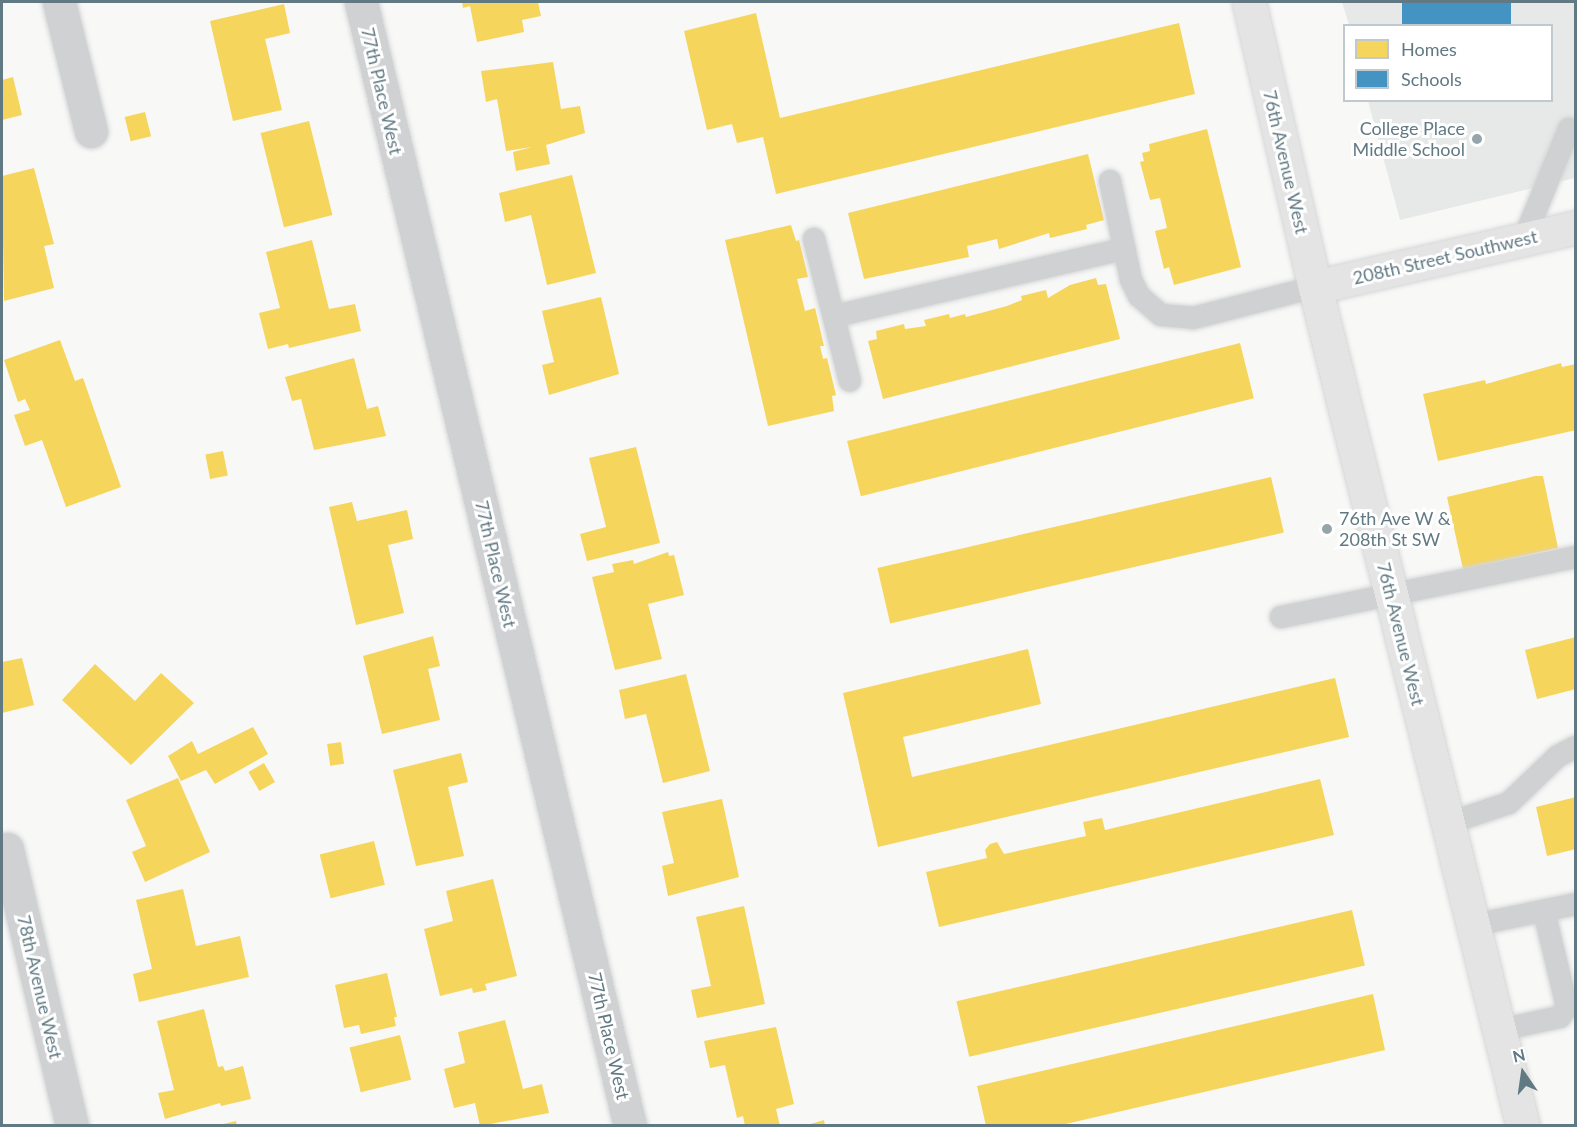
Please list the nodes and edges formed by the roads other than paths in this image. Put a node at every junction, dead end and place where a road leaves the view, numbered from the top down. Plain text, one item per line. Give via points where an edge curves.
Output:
1 (58, 2) edge
2 (361, 2) edge
3 (1249, 2) edge
4 (1569, 129) dead end
5 (91, 130) dead end
6 (1110, 181) dead end
7 (1575, 227) edge
8 (814, 239) dead end
9 (1524, 239) junction
10 (1124, 249) junction
11 (1316, 287) junction
12 (835, 316) junction
13 (850, 381) dead end
14 (1575, 557) edge
15 (1391, 593) junction
16 (1281, 617) dead end
17 (1575, 747) edge
18 (1449, 823) junction
19 (7, 849) dead end
20 (1575, 904) edge
21 (1544, 910) junction
22 (1474, 926) junction
23 (1500, 1030) junction
24 (72, 1125) edge
25 (630, 1125) edge
26 (1523, 1125) edge

1 - 5 street
2 - 25 street, 77th Place West
3 - 11 street, 76th Avenue West
4 - 9 lane
6 - 10 lane
7 - 9 street, 208th Street Southwest
8 - 12 lane
9 - 11 street, 208th Street Southwest
10 - 11 lane via 1139,296 1161,315 1175,318 1193,318
10 - 12 lane
11 - 15 street, 76th Avenue West
12 - 13 lane
14 - 15 lane
15 - 16 lane
15 - 18 street, 76th Avenue West
17 - 18 lane via 1558,756 1509,803
18 - 22 street, 76th Avenue West
19 - 24 street, 78th Avenue West
20 - 21 lane
21 - 22 lane
21 - 23 lane via 1567,1007 1560,1017
22 - 23 street, 76th Avenue West
23 - 26 street, 76th Avenue West

